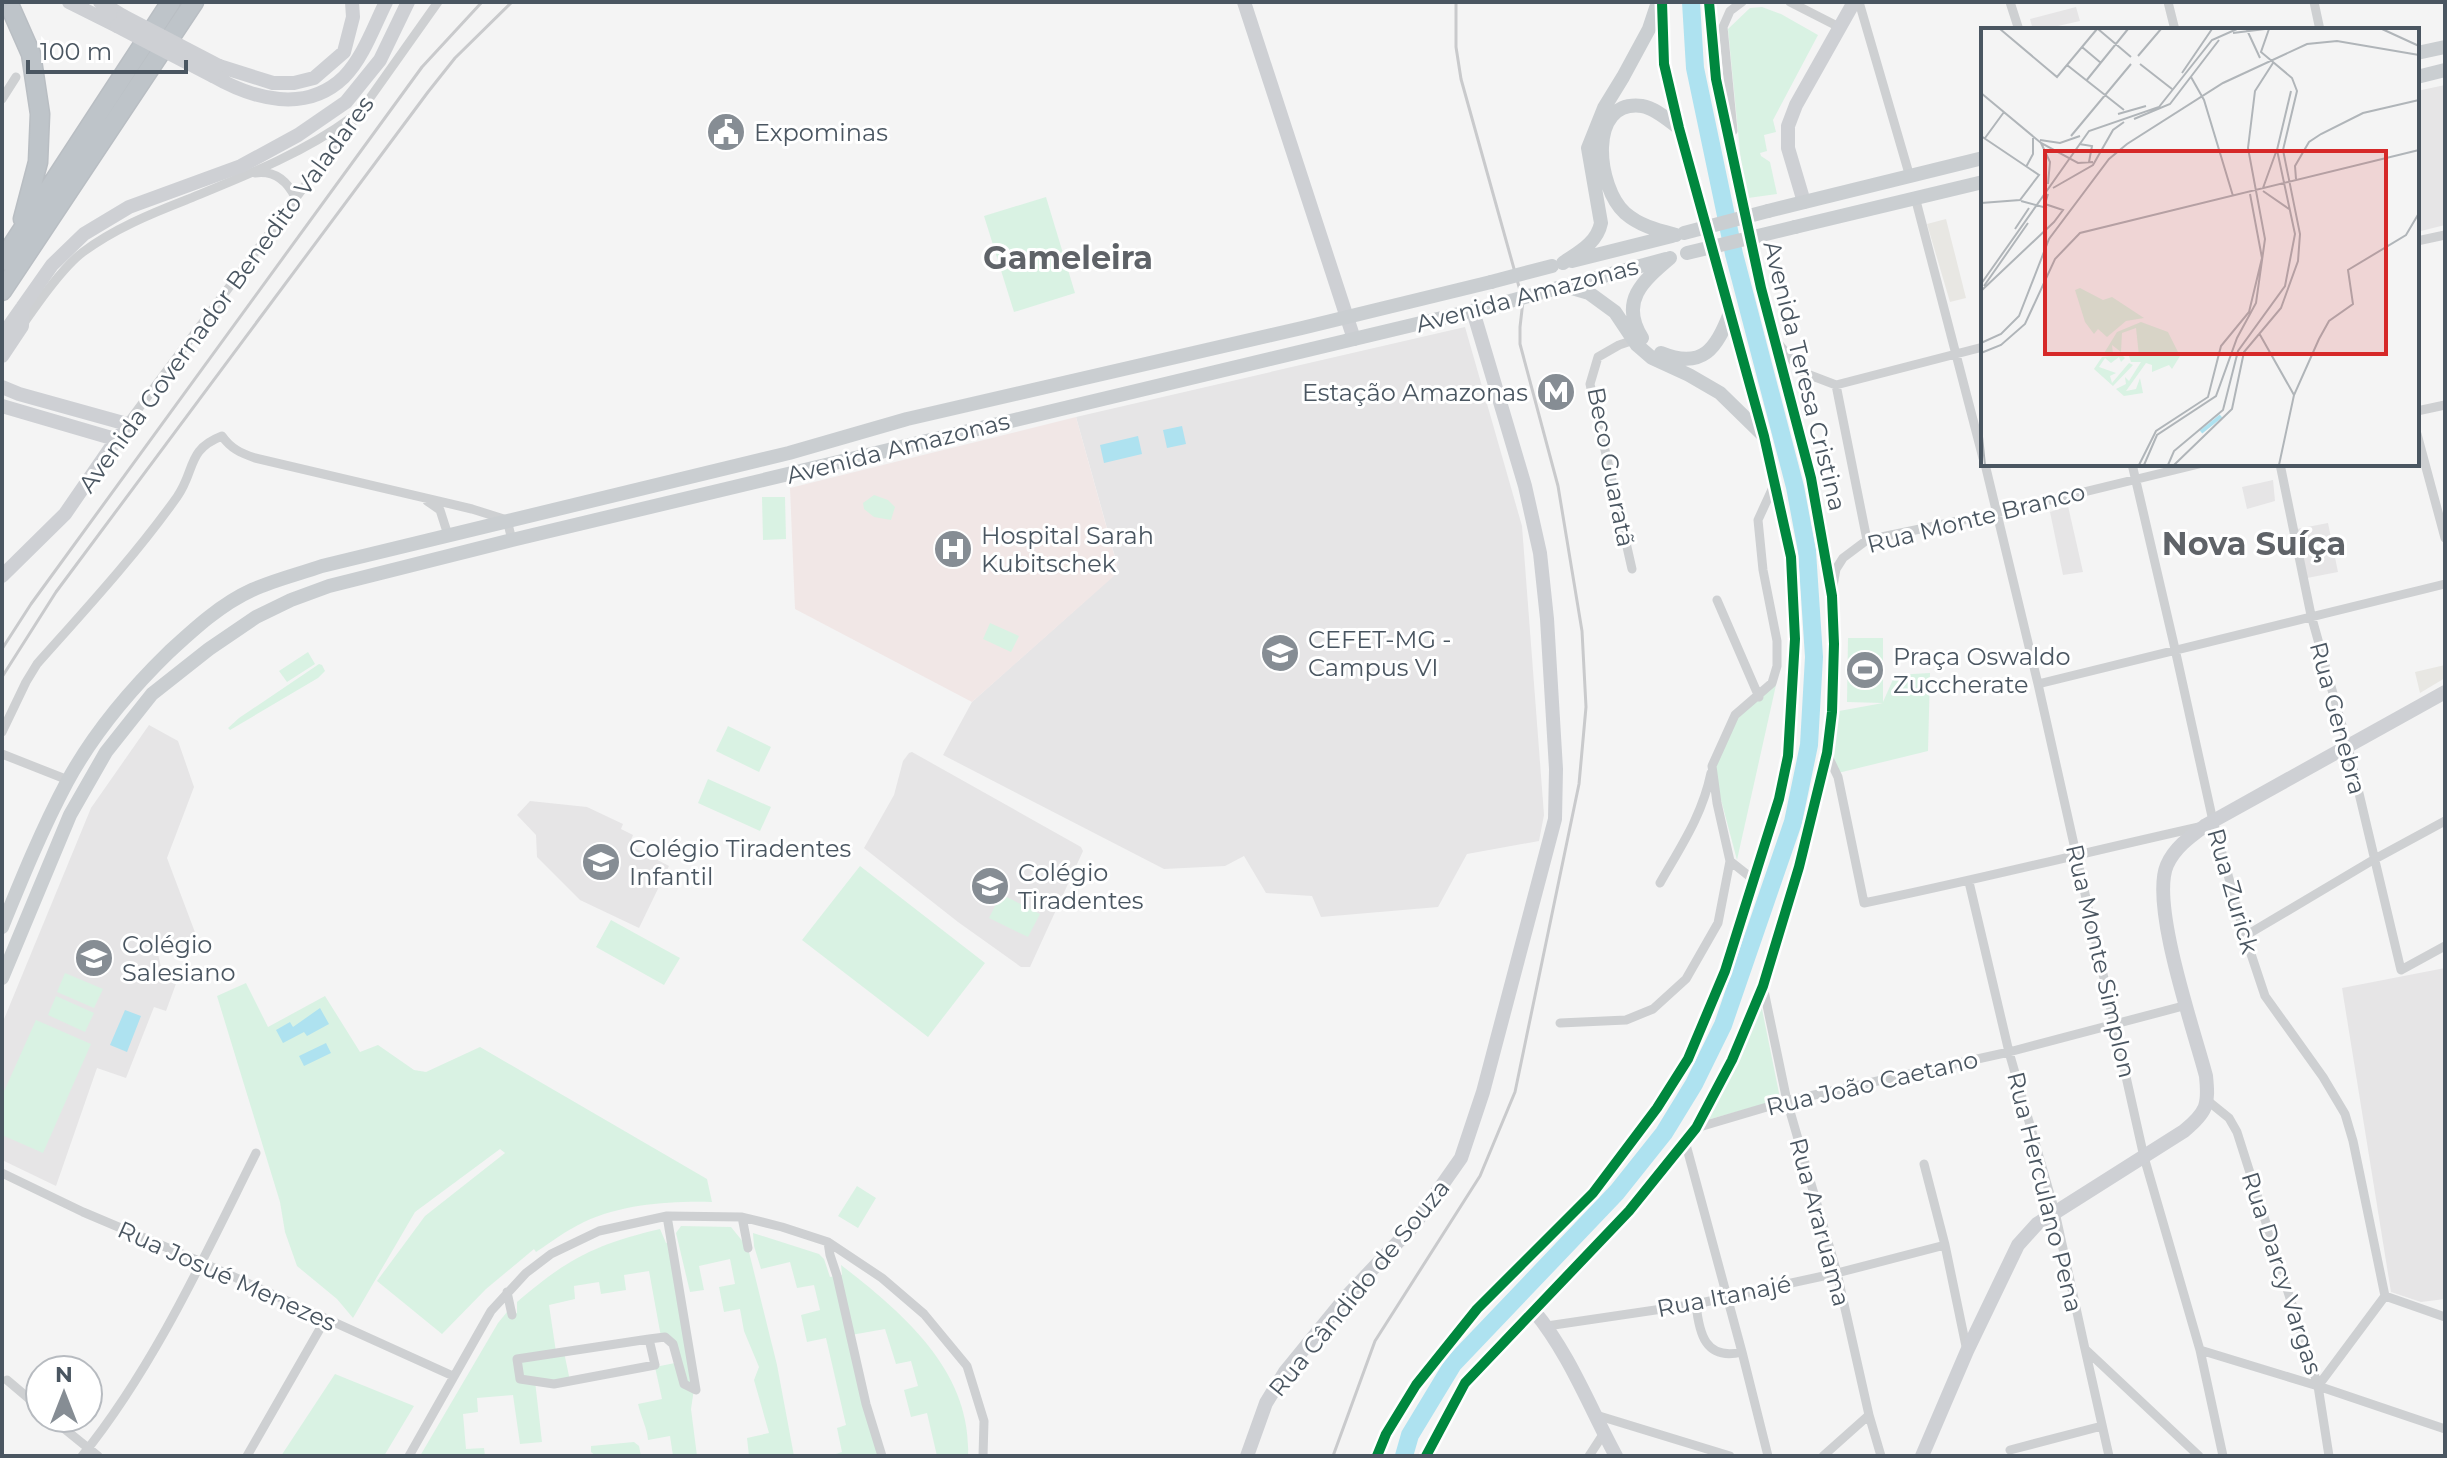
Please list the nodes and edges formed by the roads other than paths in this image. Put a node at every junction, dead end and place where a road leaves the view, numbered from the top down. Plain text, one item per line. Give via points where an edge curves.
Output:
1 (8, 2) edge
2 (69, 2) edge
3 (100, 2) edge
4 (171, 2) edge
5 (194, 2) edge
6 (352, 2) edge
7 (386, 2) edge
8 (408, 2) edge
9 (438, 2) edge
10 (1244, 2) edge
11 (1660, 2) edge
12 (1709, 2) edge
13 (1742, 2) edge
14 (1790, 2) edge
15 (1857, 2) edge
16 (2010, 2) edge
17 (2168, 2) edge
18 (2314, 2) edge
19 (120, 21) junction
20 (1841, 28) junction
21 (2018, 28) edge
22 (2174, 28) edge
23 (2320, 28) edge
24 (2445, 47) edge
25 (2419, 53) edge
26 (2445, 70) edge
27 (216, 71) junction
28 (2419, 76) edge
29 (16, 77) dead end
30 (2, 99) edge
31 (360, 112) junction
32 (1679, 128) junction
33 (1981, 159) edge
34 (1737, 166) junction
35 (248, 174) junction
36 (1910, 177) junction
37 (1981, 182) edge
38 (191, 184) junction
39 (220, 186) junction
40 (295, 197) junction
41 (1915, 197) junction
42 (1804, 202) junction
43 (1680, 234) junction
44 (2445, 235) edge
45 (18, 238) junction
46 (2419, 241) edge
47 (1670, 258) junction
48 (2, 261) edge
49 (1558, 265) junction
50 (1489, 282) junction
51 (1562, 287) junction
52 (2, 291) edge
53 (23, 306) junction
54 (1481, 309) junction
55 (1730, 313) junction
56 (1347, 317) junction
57 (22, 326) junction
58 (1772, 334) junction
59 (2, 336) edge
60 (1354, 339) junction
61 (1634, 340) junction
62 (1981, 348) edge
63 (1955, 354) junction
64 (2, 356) edge
65 (1836, 385) junction
66 (2, 387) edge
67 (2445, 405) edge
68 (2, 406) edge
69 (2419, 411) edge
70 (127, 424) junction
71 (1764, 436) junction
72 (115, 439) junction
73 (2419, 441) edge
74 (1981, 451) edge
75 (1985, 466) edge
76 (2132, 466) edge
77 (2191, 466) edge
78 (2280, 466) edge
79 (2136, 480) junction
80 (1775, 482) junction
81 (424, 499) junction
82 (1997, 513) junction
83 (507, 520) junction
84 (448, 535) junction
85 (2445, 538) edge
86 (512, 540) junction
87 (1867, 540) junction
88 (1632, 569) dead end
89 (2, 576) edge
90 (2445, 584) edge
91 (1832, 596) junction
92 (1717, 600) dead end
93 (2311, 615) junction
94 (2175, 649) junction
95 (2038, 684) junction
96 (2445, 692) edge
97 (1759, 697) junction
98 (2, 732) edge
99 (2348, 747) junction
100 (1827, 753) junction
101 (2, 754) edge
102 (1712, 766) junction
103 (68, 780) junction
104 (2445, 821) edge
105 (2209, 823) junction
106 (2076, 854) junction
107 (2373, 860) junction
108 (1730, 861) junction
109 (1754, 880) junction
110 (1969, 882) junction
111 (1660, 883) dead end
112 (2, 927) edge
113 (2245, 936) junction
114 (2445, 946) edge
115 (2, 978) edge
116 (1763, 986) junction
117 (2187, 1005) junction
118 (1560, 1023) dead end
119 (2115, 1024) junction
120 (2009, 1052) junction
121 (1787, 1101) junction
122 (2208, 1101) junction
123 (1696, 1128) junction
124 (1685, 1141) junction
125 (256, 1153) dead end
126 (2144, 1157) junction
127 (1924, 1164) dead end
128 (2, 1173) edge
129 (2055, 1212) junction
130 (667, 1216) junction
131 (742, 1217) junction
132 (828, 1242) junction
133 (1945, 1245) junction
134 (748, 1248) dead end
135 (201, 1262) junction
136 (1837, 1273) junction
137 (507, 1292) junction
138 (2385, 1296) junction
139 (1727, 1297) junction
140 (1696, 1304) junction
141 (1534, 1311) junction
142 (512, 1315) dead end
143 (2445, 1317) edge
144 (325, 1320) junction
145 (1547, 1326) junction
146 (649, 1339) junction
147 (2085, 1349) junction
148 (2200, 1350) junction
149 (1967, 1351) junction
150 (1742, 1352) junction
151 (453, 1376) junction
152 (7, 1380) dead end
153 (2318, 1386) junction
154 (24, 1394) edge
155 (1596, 1415) junction
156 (1869, 1415) junction
157 (2102, 1426) junction
158 (2445, 1429) edge
159 (1604, 1433) junction
160 (67, 1434) edge
161 (2010, 1450) dead end
162 (85, 1452) edge
163 (98, 1456) edge
164 (247, 1456) edge
165 (409, 1456) edge
166 (882, 1456) edge
167 (983, 1456) edge
168 (1247, 1456) edge
169 (1377, 1456) edge
170 (1426, 1456) edge
171 (1589, 1456) edge
172 (1616, 1456) edge
173 (1730, 1456) edge
174 (1768, 1456) edge
175 (1823, 1456) edge
176 (1881, 1456) edge
177 (1922, 1456) edge
178 (2109, 1456) edge
179 (2199, 1456) edge
180 (2223, 1456) edge
181 (2329, 1456) edge

1 - 45 highway via 31,54 40,114 38,162
2 - 19 main road
3 - 19 main road
4 - 45 highway
5 - 52 highway
6 - 27 main road via 344,52 314,78 273,83
7 - 27 main road via 344,77 322,92 301,100 261,97 236,90
8 - 38 main road via 380,60 346,102 241,166
9 - 31 street, Avenida Governador Benedito Valadares
10 - 56 main road
11 - 32 main road via 1664,64
11 - 49 main road via 1588,148 1599,233
12 - 34 main road, Avenida Teresa Cristina via 1716,79
13 - 34 street via 1730,11 1723,27
14 - 20 street
15 - 20 main road
15 - 36 street
16 - 21 street
17 - 22 street
18 - 23 street
19 - 27 main road, bridge
20 - 42 main road via 1788,126 1788,148
24 - 25 main road
26 - 28 main road
29 - 30 street
31 - 35 street via 329,135
31 - 40 street, Avenida Governador Benedito Valadares
32 - 43 main road via 1641,106 1624,108 1606,129 1600,153 1605,182 1623,212 1646,227
32 - 55 main road
33 - 36 main road, Avenida Amazonas
34 - 58 main road, Avenida Teresa Cristina
35 - 39 street
35 - 40 street via 277,175
36 - 42 main road, Avenida Amazonas
37 - 41 main road, Avenida Amazonas
38 - 39 street
38 - 53 main road via 129,207 84,234 52,265
39 - 57 street via 137,220 79,254
40 - 70 street, Avenida Governador Benedito Valadares
41 - 47 main road, Avenida Amazonas, bridge
41 - 63 street
42 - 43 main road, Avenida Amazonas, bridge
43 - 49 main road, Avenida Amazonas
44 - 46 street
45 - 48 highway
47 - 51 main road, Avenida Amazonas
47 - 55 main road via 1637,292 1632,309 1645,342 1677,360 1696,357 1711,351
49 - 50 main road, Avenida Amazonas, bridge
50 - 54 main road via 1473,298
50 - 56 main road, Avenida Amazonas
51 - 54 main road, Avenida Amazonas, bridge
51 - 61 main road via 1589,293 1615,312
53 - 57 main road
53 - 59 main road
54 - 60 main road, Avenida Amazonas
54 - 168 main road, Rua Cândido de Souza via 1540,553 1555,819 1474,1122 1455,1167 1414,1225 1285,1372 1266,1403
55 - 71 main road
56 - 60 main road
56 - 83 main road, Avenida Amazonas via 907,419 789,453
57 - 64 main road
58 - 65 street via 1802,372
58 - 91 main road, Avenida Teresa Cristina via 1811,478
60 - 86 main road, Avenida Amazonas
61 - 71 main road via 1652,358 1720,393
61 - 88 street, Beco Guaratã via 1598,357 1590,384
62 - 63 street
63 - 65 street
63 - 74 street
65 - 87 street
66 - 70 main road
67 - 69 street
68 - 72 main road
70 - 72 main road, Avenida Governador Benedito Valadares
71 - 80 main road
72 - 89 main road, Avenida Governador Benedito Valadares via 65,514
73 - 85 street
75 - 82 street, Rua Monte Simplon
76 - 79 street, Rua Zurick
77 - 79 street, Rua Monte Branco
78 - 93 street, Rua Genebra
79 - 82 street, Rua Monte Branco
79 - 94 street, Rua Zurick
80 - 97 street via 1758,520 1777,666 1772,683
80 - 109 main road via 1791,557 1792,709 1779,799
81 - 83 street
81 - 84 street via 440,510
81 - 98 street via 255,458 239,453 222,436 208,441 152,531 37,664
82 - 87 street, Rua Monte Branco
82 - 95 street, Rua Monte Simplon
83 - 84 main road, Avenida Amazonas
83 - 86 street
84 - 103 main road, Avenida Amazonas via 308,571 252,590 216,612 137,683
86 - 115 main road, Avenida Amazonas via 291,600 256,617 152,694 106,752 70,815
87 - 91 street, Rua Monte Branco via 1836,569
90 - 93 street
91 - 100 main road, Avenida Teresa Cristina
92 - 97 street
93 - 94 street
93 - 99 street, Rua Genebra
94 - 95 street
94 - 105 street, Rua Zurick
95 - 106 street, Rua Monte Simplon
96 - 99 main road
97 - 102 street via 1735,715
99 - 105 main road
99 - 107 street, Rua Genebra
100 - 110 street via 1838,777 1864,903
100 - 116 main road, Avenida Teresa Cristina
101 - 103 street
102 - 108 street
102 - 111 street via 1698,818
103 - 112 main road, Avenida Amazonas
104 - 107 street
105 - 106 street
105 - 113 street, Rua Zurick
105 - 117 main road via 2173,854 2163,881 2164,914
106 - 110 street
106 - 119 street, Rua Monte Simplon
107 - 113 street
107 - 114 street, Rua Genebra via 2401,970
108 - 109 street
108 - 118 street via 1718,923 1686,979 1653,1009 1626,1020
109 - 169 main road via 1701,1029 1657,1108 1593,1193 1471,1315 1416,1385
110 - 120 street, Rua Herculano Pena
113 - 138 street, Rua Zurick via 2265,996 2345,1114
116 - 121 street, Rua Araruama
116 - 123 main road, Avenida Teresa Cristina
117 - 119 street, Rua João Caetano
117 - 122 main road
119 - 120 street, Rua João Caetano
119 - 126 street, Rua Monte Simplon
120 - 121 street, Rua João Caetano
120 - 129 street, Rua Herculano Pena
121 - 123 street, Rua João Caetano
121 - 136 street, Rua Araruama
122 - 126 main road via 2199,1118
122 - 153 street, Rua Darcy Vargas via 2237,1132
123 - 124 main road, Avenida Teresa Cristina
124 - 139 street
124 - 141 main road, Avenida Teresa Cristina via 1629,1211
125 - 135 street
126 - 129 main road
126 - 148 street, Rua Monte Simplon
127 - 133 street
128 - 135 street, Rua Josué Menezes
129 - 147 street, Rua Herculano Pena
129 - 149 main road via 2018,1245
130 - 131 street
130 - 137 street via 599,1231 551,1254
130 - 146 street via 696,1390 684,1384 669,1339
131 - 132 street
131 - 134 street
132 - 166 street
132 - 167 street via 924,1314 967,1366 984,1421
133 - 136 street, Rua Itanajé
133 - 149 street
135 - 144 street, Rua Josué Menezes
135 - 162 street via 130,1392
136 - 139 street, Rua Itanajé
136 - 156 street, Rua Araruama
137 - 142 street
137 - 151 street
138 - 143 street
138 - 153 street
139 - 140 street, Rua Itanajé
139 - 150 street
140 - 145 street, Rua Itanajé
140 - 150 street via 1702,1337 1712,1349
141 - 145 main road
141 - 170 main road, Avenida Teresa Cristina via 1465,1383
144 - 151 street, Rua Josué Menezes
144 - 164 street
145 - 155 main road
146 - 146 street via 655,1365 554,1384 520,1379 517,1359
147 - 157 street, Rua Herculano Pena
147 - 179 street
148 - 153 street
148 - 180 street, Rua Monte Simplon
149 - 177 main road
150 - 174 street
151 - 165 street
152 - 154 street
153 - 158 street
153 - 181 street, Rua Darcy Vargas
155 - 159 main road
155 - 173 street
156 - 175 street
156 - 176 street, Rua Araruama
157 - 161 street
157 - 178 street, Rua Herculano Pena
159 - 171 street
159 - 172 main road
160 - 162 street
162 - 163 street

